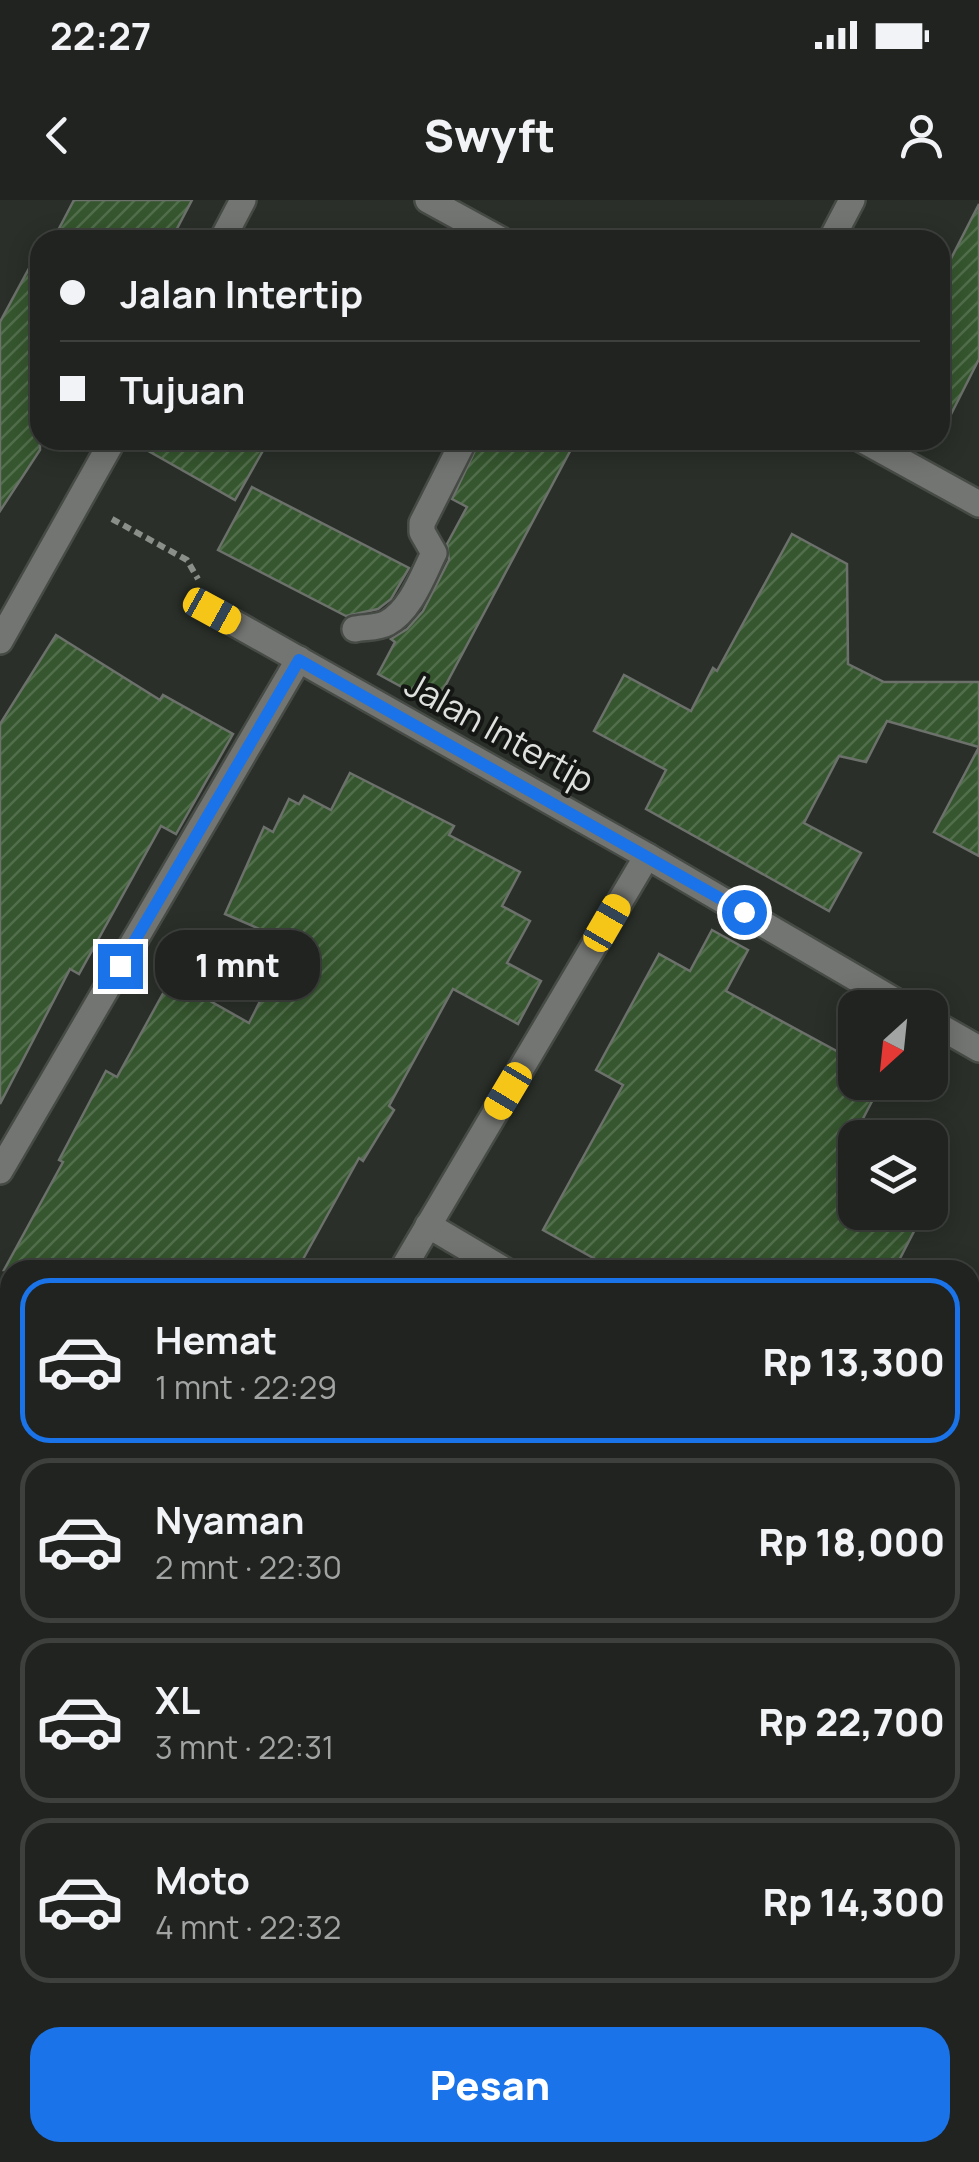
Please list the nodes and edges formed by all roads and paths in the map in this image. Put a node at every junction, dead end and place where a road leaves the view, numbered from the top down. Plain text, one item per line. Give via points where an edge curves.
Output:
1 (244, 200) edge
2 (428, 200) edge
3 (852, 200) edge
4 (228, 230) edge
5 (483, 230) edge
6 (836, 230) edge
7 (108, 450) edge
8 (459, 450) edge
9 (882, 450) edge
10 (80, 501) junction
11 (979, 504) edge
12 (212, 611) joint
13 (354, 628) dead end
14 (0, 641) edge
15 (299, 660) junction
16 (647, 856) junction
17 (876, 990) edge
18 (948, 1032) edge
19 (979, 1050) edge
20 (0, 1171) edge
21 (428, 1225) junction
22 (408, 1260) edge
23 (487, 1260) edge

1 - 4 street
2 - 5 street
3 - 6 street
7 - 10 street
8 - 13 street via 422,523 434,553 414,593 384,625
9 - 11 street
10 - 12 path via 187,560
10 - 14 street
12 - 15 street, Jalan Intertip
15 - 16 street, Jalan Intertip
15 - 20 street
16 - 17 street, Jalan Intertip
16 - 21 street
18 - 19 street
21 - 22 street
21 - 23 street

